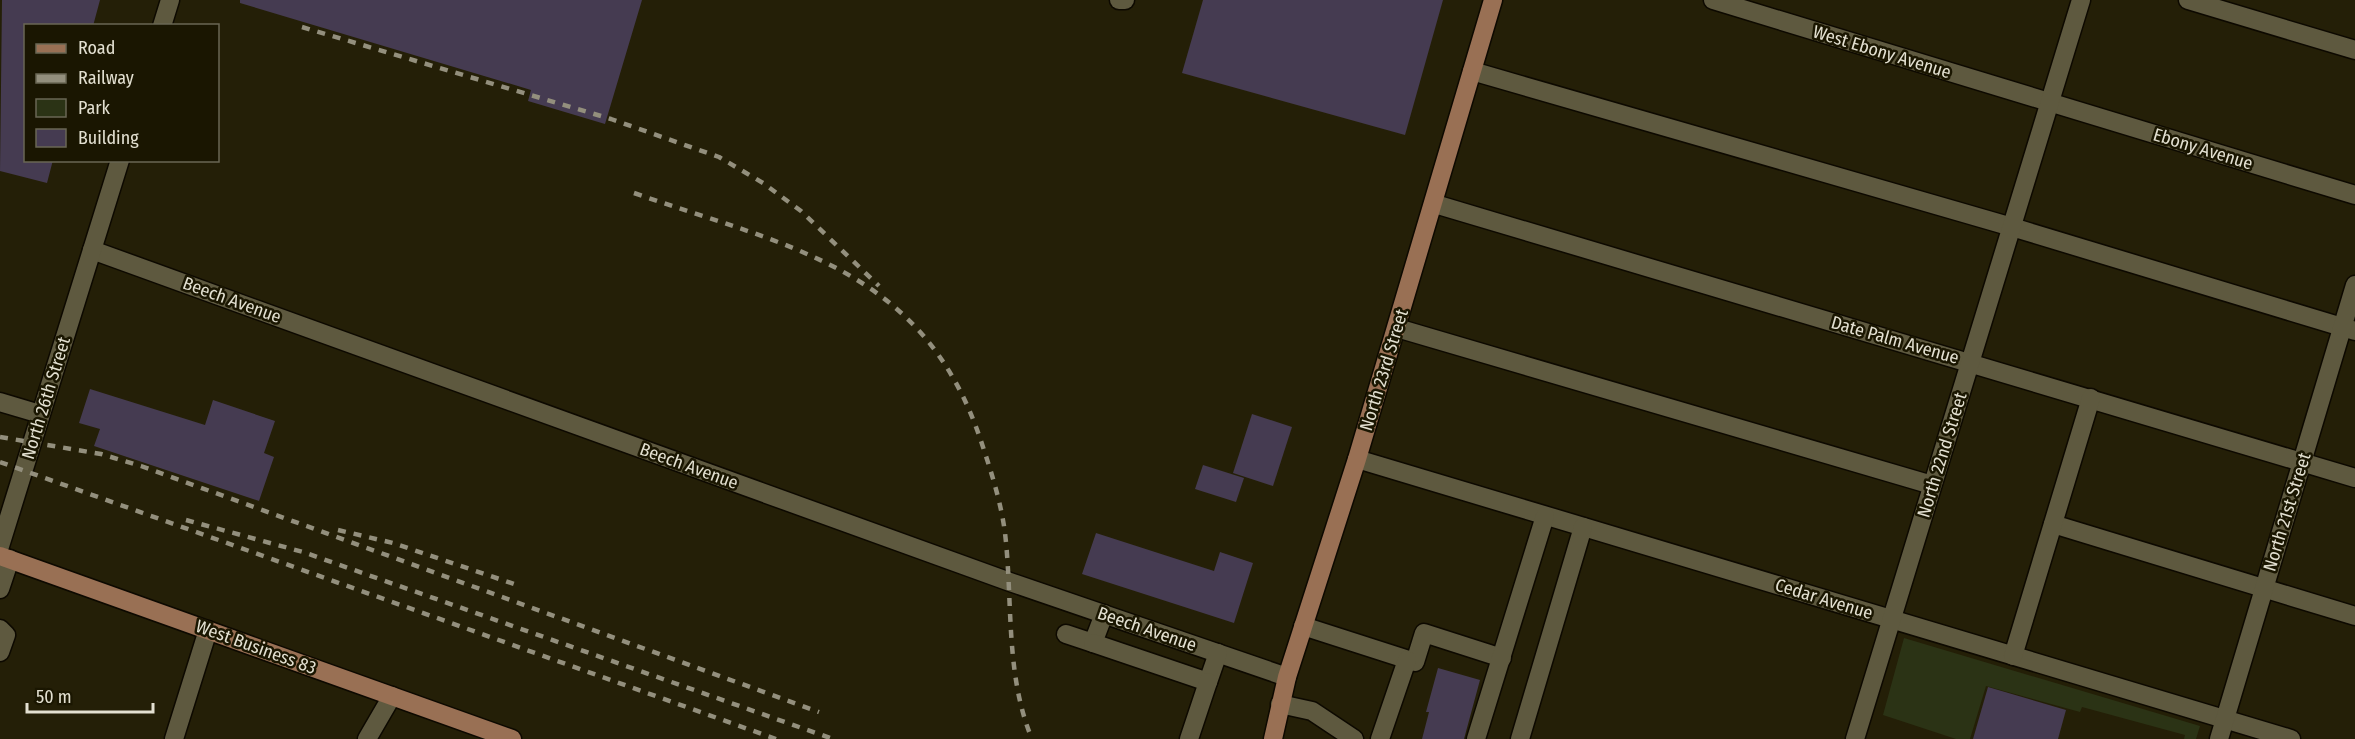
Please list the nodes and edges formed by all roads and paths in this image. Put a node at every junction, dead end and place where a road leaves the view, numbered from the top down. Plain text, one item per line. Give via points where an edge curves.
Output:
1 (170, 0) edge
2 (1119, 0) edge
3 (1125, 0) edge
4 (1493, 0) edge
5 (1713, 0) edge
6 (2081, 0) edge
7 (2188, 0) edge
8 (163, 24) edge
9 (2355, 50) edge
10 (1472, 71) junction
11 (2050, 104) junction
12 (119, 162) edge
13 (2355, 195) edge
14 (1435, 204) junction
15 (2012, 228) junction
16 (92, 250) junction
17 (2355, 285) edge
18 (1397, 328) junction
19 (2349, 329) edge
20 (1971, 362) junction
21 (2091, 398) junction
22 (0, 402) edge
23 (40, 414) junction
24 (1357, 459) junction
25 (2302, 461) junction
26 (2355, 478) edge
27 (1932, 485) junction
28 (1545, 516) junction
29 (2053, 524) junction
30 (1583, 527) junction
31 (3, 554) edge
32 (0, 589) edge
33 (2264, 589) junction
34 (1104, 614) junction
35 (2355, 616) edge
36 (1891, 619) junction
37 (1303, 626) junction
38 (0, 629) edge
39 (208, 630) junction
40 (1066, 634) dead end
41 (1093, 643) junction
42 (0, 652) edge
43 (1218, 653) junction
44 (2013, 656) junction
45 (1502, 658) junction
46 (1407, 660) junction
47 (1287, 677) junction
48 (1208, 682) junction
49 (392, 696) junction
50 (1280, 704) junction
51 (2225, 719) junction
52 (174, 739) edge
53 (367, 739) edge
54 (512, 739) edge
55 (1189, 739) edge
56 (1273, 739) edge
57 (1354, 739) edge
58 (1380, 739) edge
59 (1476, 739) edge
60 (1520, 739) edge
61 (1855, 739) edge
62 (2219, 739) edge
63 (2291, 739) edge

1 - 8 street
2 - 3 street
4 - 10 main road, North 23rd Street
5 - 11 street, West Ebony Avenue
6 - 11 street, North 22nd Street
7 - 9 street
10 - 14 main road, North 23rd Street
10 - 15 street
11 - 13 street, Ebony Avenue
11 - 15 street, North 22nd Street
12 - 16 street, North 26th Street
14 - 18 main road, North 23rd Street
14 - 20 street, Date Palm Avenue
15 - 19 street
15 - 20 street, North 22nd Street
16 - 23 street, North 26th Street
16 - 34 street, Beech Avenue
17 - 19 street, North 21st Street
18 - 24 main road, North 23rd Street
18 - 27 street
19 - 25 street, North 21st Street
20 - 21 street, Date Palm Avenue
20 - 27 street, North 22nd Street
21 - 25 street, Date Palm Avenue
21 - 29 street
22 - 23 street
23 - 31 street, North 26th Street
24 - 28 street, Cedar Avenue
24 - 37 main road, North 23rd Street
25 - 26 street, Date Palm Avenue
25 - 33 street, North 21st Street
27 - 36 street, North 22nd Street
28 - 30 street, Cedar Avenue
28 - 45 street
29 - 33 street
29 - 44 street
30 - 36 street, Cedar Avenue
30 - 60 street
31 - 32 street, North 26th Street
31 - 39 main road, West Business 83
33 - 35 street
33 - 51 street, North 21st Street
34 - 41 street
34 - 43 street, Beech Avenue
36 - 44 street, Cedar Avenue
36 - 61 street, North 22nd Street
37 - 46 street
37 - 47 main road, North 23rd Street
38 - 42 street via 6,635
39 - 49 main road, West Business 83
39 - 52 street
40 - 41 street
41 - 48 street
43 - 47 street, Beech Avenue
43 - 48 street
44 - 51 street, Cedar Avenue
45 - 46 street via 1424,633 1415,662
45 - 59 street
46 - 58 street
47 - 50 main road, North 23rd Street
48 - 55 street
49 - 53 street
49 - 54 main road, West Business 83
50 - 56 main road, North 23rd Street
50 - 57 street via 1312,711
51 - 62 street, North 21st Street
51 - 63 street, Cedar Avenue

